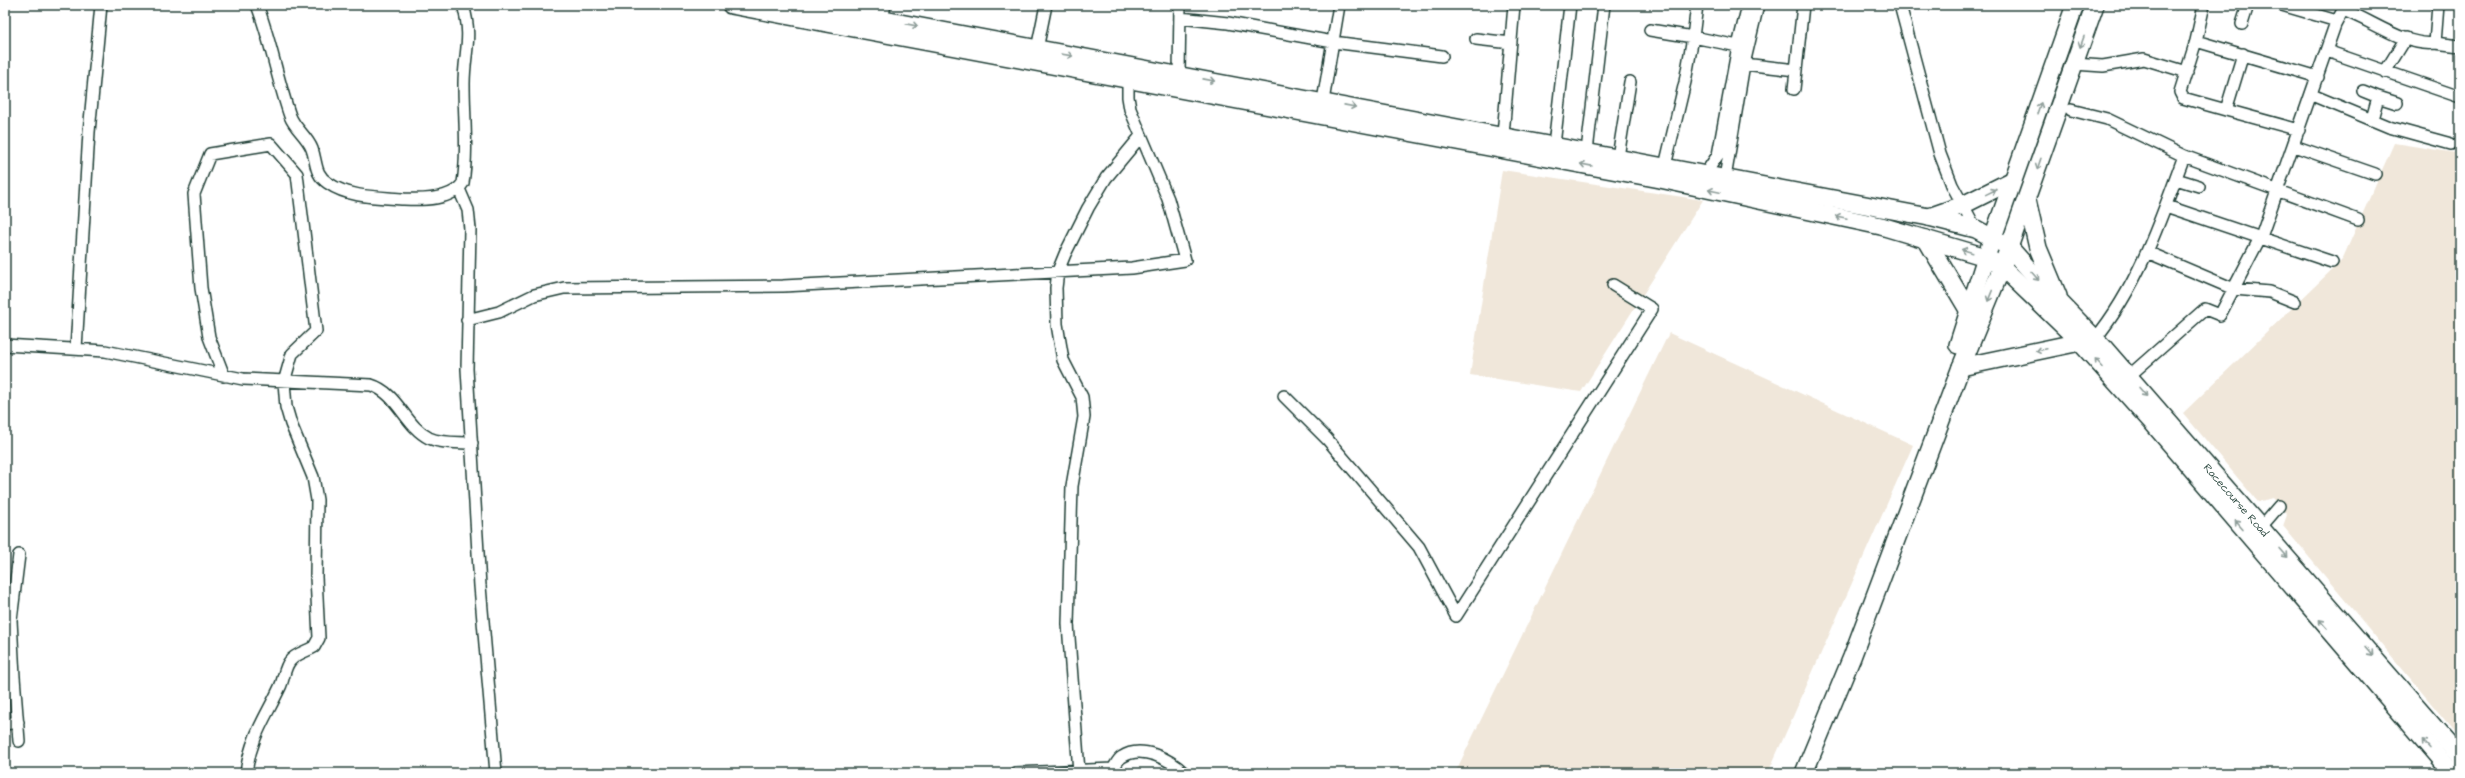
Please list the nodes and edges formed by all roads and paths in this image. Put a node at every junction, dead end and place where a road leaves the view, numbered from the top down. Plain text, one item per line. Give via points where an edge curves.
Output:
1 (101, 5) edge
2 (257, 5) edge
3 (463, 5) edge
4 (731, 5) edge
5 (804, 5) edge
6 (1046, 5) edge
7 (1180, 5) edge
8 (1339, 5) edge
9 (1514, 5) edge
10 (1570, 5) edge
11 (1604, 5) edge
12 (1697, 5) edge
13 (1750, 5) edge
14 (1803, 5) edge
15 (1900, 5) edge
16 (2075, 5) edge
17 (2095, 5) edge
18 (2204, 5) edge
19 (2248, 5) edge
20 (2282, 5) edge
21 (2438, 5) edge
22 (884, 12) edge
23 (1180, 18) junction
24 (2337, 21) junction
25 (2242, 24) dead end
26 (1650, 30) dead end
27 (1693, 37) junction
28 (2406, 38) junction
29 (1476, 39) dead end
30 (1333, 42) junction
31 (2196, 42) junction
32 (1511, 43) junction
33 (2435, 43) junction
34 (1738, 46) junction
35 (2460, 46) edge
36 (1037, 49) junction
37 (2327, 51) junction
38 (2243, 54) junction
39 (1442, 56) dead end
40 (1744, 64) junction
41 (2074, 64) junction
42 (1796, 70) junction
43 (2187, 72) junction
44 (2385, 72) junction
45 (1178, 74) junction
46 (2318, 77) junction
47 (1128, 80) junction
48 (1630, 82) dead end
49 (1794, 89) dead end
50 (2363, 91) dead end
51 (2312, 95) junction
52 (2378, 97) junction
53 (2460, 97) edge
54 (1323, 101) junction
55 (2397, 103) dead end
56 (2071, 110) dead end
57 (2226, 110) junction
58 (2372, 119) junction
59 (2300, 130) junction
60 (1503, 135) junction
61 (1140, 137) junction
62 (2451, 144) dead end
63 (1554, 145) junction
64 (2294, 146) junction
65 (1587, 151) junction
66 (2184, 156) junction
67 (1618, 157) junction
68 (1665, 166) junction
69 (1705, 174) junction
70 (2375, 174) dead end
71 (1725, 178) junction
72 (2176, 179) junction
73 (2014, 180) junction
74 (2199, 186) dead end
75 (459, 189) junction
76 (2278, 191) junction
77 (2027, 200) junction
78 (1963, 205) junction
79 (2166, 206) junction
80 (1929, 217) junction
81 (2358, 220) dead end
82 (1976, 229) junction
83 (1993, 237) junction
84 (2261, 237) junction
85 (1926, 238) junction
86 (2009, 247) junction
87 (2146, 252) junction
88 (1986, 257) junction
89 (2332, 262) dead end
90 (2002, 267) junction
91 (1058, 271) junction
92 (1613, 285) dead end
93 (2234, 289) junction
94 (2295, 302) dead end
95 (2060, 303) junction
96 (1970, 312) junction
97 (467, 320) junction
98 (2087, 340) junction
99 (5, 345) edge
100 (76, 349) junction
101 (1961, 367) junction
102 (224, 376) junction
103 (2129, 376) junction
104 (284, 382) junction
105 (1284, 396) dead end
106 (472, 443) junction
107 (2279, 506) dead end
108 (2260, 527) junction
109 (19, 555) dead end
110 (10, 579) edge
111 (8, 629) edge
112 (9, 677) edge
113 (18, 722) junction
114 (5, 724) edge
115 (19, 741) dead end
116 (2460, 757) edge
117 (1113, 771) edge
118 (1079, 772) junction
119 (246, 773) edge
120 (496, 773) edge
121 (1015, 773) edge
122 (1184, 773) edge
123 (1794, 773) edge
124 (1804, 773) edge
125 (2452, 773) edge

1 - 100 street via 89,132
2 - 75 street via 273,51 290,116 312,149 316,169 323,179 347,192 396,199 425,199
3 - 75 street via 469,36 464,82 467,152 463,183
4 - 47 main road, Racecourse Road
5 - 22 main road, Racecourse Road
6 - 36 street
7 - 23 street
8 - 30 street
9 - 32 street
10 - 63 street
11 - 65 street
12 - 27 street
13 - 34 street
13 - 40 street
14 - 42 street
15 - 78 street via 1940,154
73 -> 16 main road
17 -> 41 main road
18 - 31 street
19 - 25 street
20 - 24 street
21 - 33 street
22 -> 36 main road, Racecourse Road
23 - 30 street via 1228,23
23 - 45 street
24 - 28 street via 2343,10
24 - 37 street
26 - 27 street
27 - 34 street
27 - 68 street via 1686,82
28 - 33 street via 2426,44
28 - 44 street
29 - 32 street
30 - 39 street
30 - 54 street
31 - 38 street
31 - 43 street
32 - 60 street
33 - 35 street
34 - 69 street via 1718,155
36 -> 45 main road, Racecourse Road
37 - 44 street
37 - 46 street
38 - 46 street
38 - 57 street
40 - 42 street
40 - 71 street
41 - 43 street via 2103,66 2144,59
41 -> 77 main road
42 - 49 street
43 - 57 street via 2180,96
44 - 53 street
45 -> 54 main road, Racecourse Road
46 - 51 street
47 - 61 street via 1130,109
85 -> 47 main road, Racecourse Road via 1660,179
48 - 67 street
50 - 52 street
51 - 58 street
51 - 59 street
52 - 55 street
52 - 58 street
54 -> 60 main road, Racecourse Road
56 - 66 street via 2107,119
57 - 59 street
58 - 62 street via 2389,127
59 - 64 street
60 - 63 main road, Racecourse Road
61 - 91 street via 1106,178 1084,215
61 - 91 street via 1168,199 1185,260 1132,268
63 - 65 main road, Racecourse Road
64 - 70 street
64 - 76 street
65 - 67 main road, Racecourse Road
66 - 72 street
66 - 76 street
67 - 68 main road, Racecourse Road
68 - 69 main road, Racecourse Road
69 - 71 main road, Racecourse Road
71 - 80 main road, Racecourse Road
72 - 74 street
72 - 79 street
78 -> 73 main road
73 - 83 main road
75 - 97 street via 468,210 470,229
76 - 81 street
76 - 84 street
77 - 86 main road
77 - 95 main road via 2038,248
78 - 80 main road
78 - 82 street
79 - 84 street
79 - 87 street
80 - 82 main road, Racecourse Road
82 - 83 main road, Racecourse Road
83 - 86 main road, Racecourse Road
83 - 88 main road
84 - 89 street
84 - 93 street
88 -> 85 main road, Racecourse Road
85 - 96 main road
86 - 90 main road
86 -> 95 main road, Racecourse Road
87 - 93 street
87 - 98 street via 2112,318
88 - 90 main road, Racecourse Road
88 - 96 main road
90 - 98 main road, Racecourse Road
90 -> 101 main road
91 - 97 street via 783,286 564,288 534,295 499,312
91 - 118 street via 1058,341 1063,360 1082,397 1084,417 1072,486 1068,624
92 - 105 street via 1652,309 1456,616 1419,547 1327,439
93 - 94 street via 2270,292
93 - 103 street via 2220,315 2206,309
95 - 98 main road, Racecourse Road
96 - 123 main road via 1836,676 1808,748
97 - 106 street
98 -> 101 main road
98 - 103 main road, Racecourse Road
125 -> 98 main road, Racecourse Road via 2151,421
99 - 100 street
100 - 102 street via 126,355
101 - 124 main road via 1852,657
102 - 104 street
102 - 104 street via 208,330 201,288 194,194 210,154 271,144 297,174 316,331 292,354
103 -> 108 main road, Racecourse Road
104 - 106 street via 376,386 387,393 420,432 439,441
104 - 119 street via 291,424 312,477 317,500 316,577 319,638 314,647 296,656 287,666 277,694 258,727 248,756
106 - 120 street via 480,586
107 - 108 street
108 -> 116 main road, Racecourse Road
109 - 110 street
110 - 111 street
111 - 112 street
112 - 113 street
113 - 114 street
113 - 115 street
117 - 118 street
117 - 122 street via 1121,757 1134,752 1165,759
118 - 121 street

